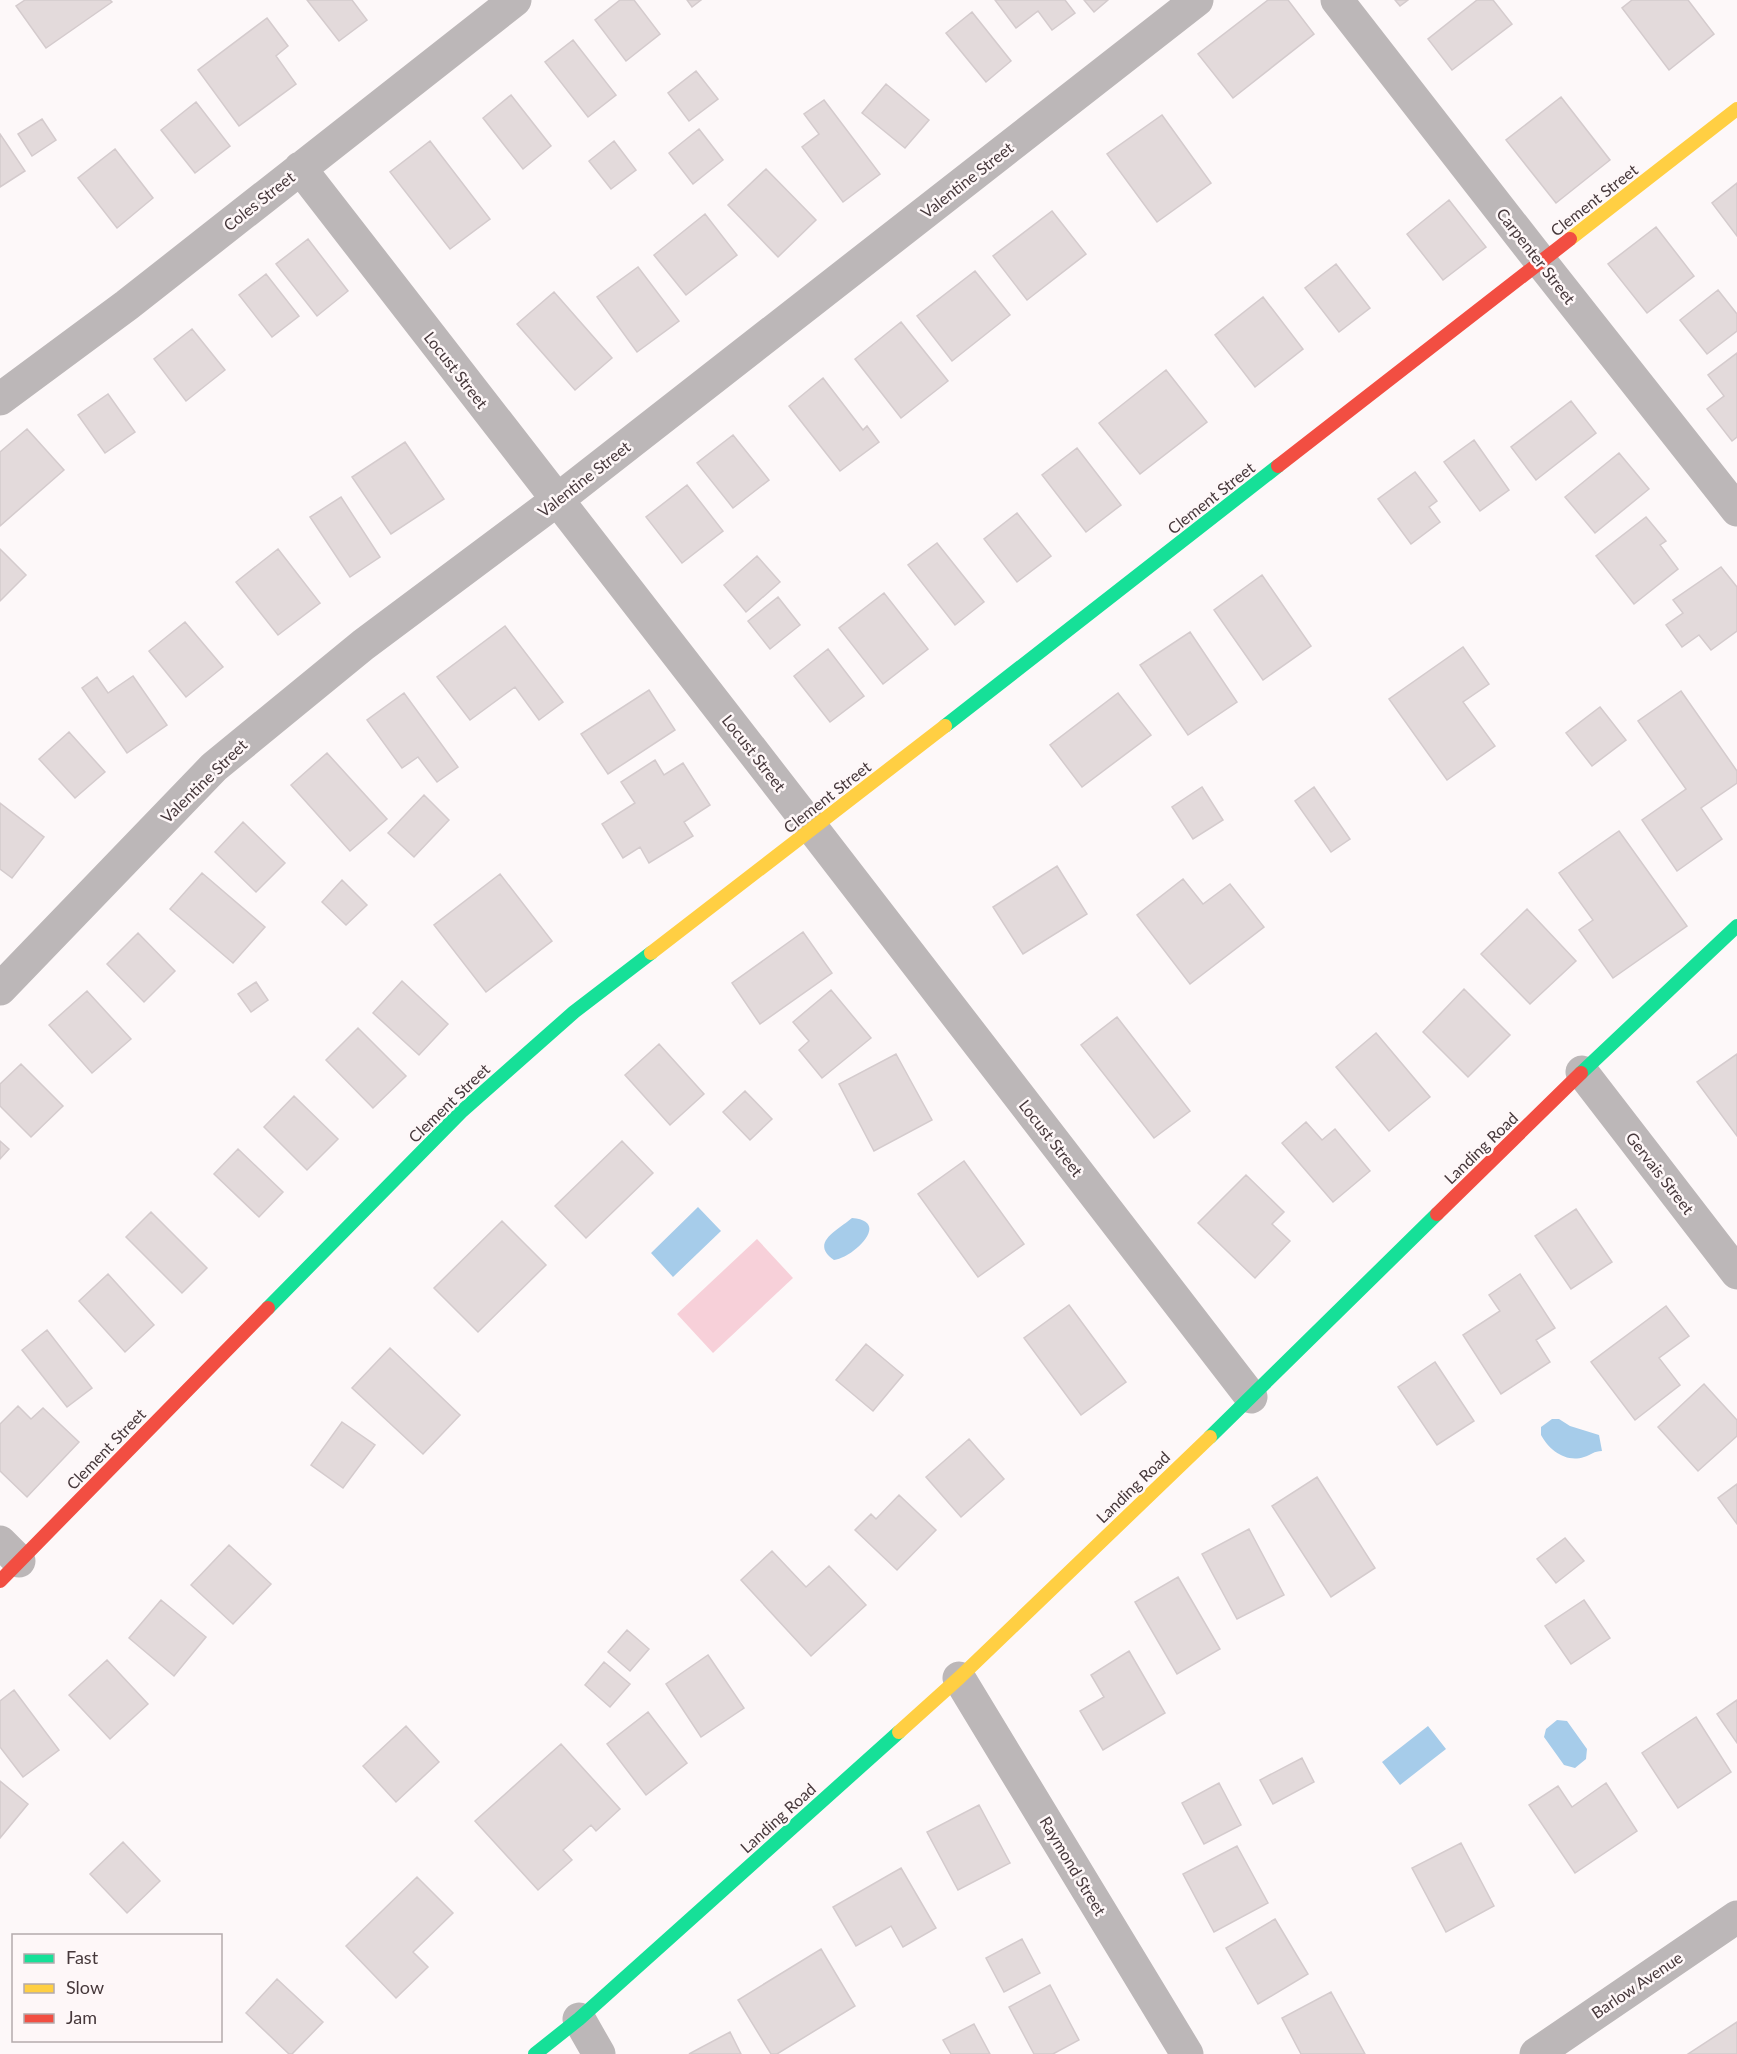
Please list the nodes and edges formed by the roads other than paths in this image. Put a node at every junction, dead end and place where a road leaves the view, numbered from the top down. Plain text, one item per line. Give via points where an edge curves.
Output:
1 (515, 0) edge
2 (1197, 0) edge
3 (1337, 0) edge
4 (1737, 109) edge
5 (300, 168) junction
6 (1541, 262) junction
7 (0, 399) edge
8 (558, 500) junction
9 (1737, 510) edge
10 (813, 829) junction
11 (1737, 926) edge
12 (0, 989) edge
13 (1582, 1072) junction
14 (1737, 1273) edge
15 (1251, 1397) junction
16 (6, 1562) edge
17 (959, 1678) junction
18 (1737, 1917) edge
19 (579, 2019) junction
20 (535, 2054) edge
21 (599, 2054) edge
22 (1187, 2054) edge
23 (1536, 2054) edge

1 - 5 street, Coles Street
2 - 8 street, Valentine Street
3 - 6 street, Carpenter Street
4 - 6 street, Clement Street
5 - 7 street, Coles Street via 127,305
5 - 8 street, Locust Street
6 - 9 street, Carpenter Street
6 - 10 street, Clement Street
8 - 10 street, Locust Street
8 - 12 street, Valentine Street via 363,645 214,766
10 - 15 street, Locust Street
10 - 16 street, Clement Street via 574,1012 461,1112
11 - 13 street, Landing Road
13 - 14 street, Gervais Street
13 - 15 street, Landing Road
15 - 17 street, Landing Road
17 - 19 street, Landing Road
17 - 22 street, Raymond Street
18 - 23 street, Barlow Avenue
19 - 20 street, Landing Road
19 - 21 street

